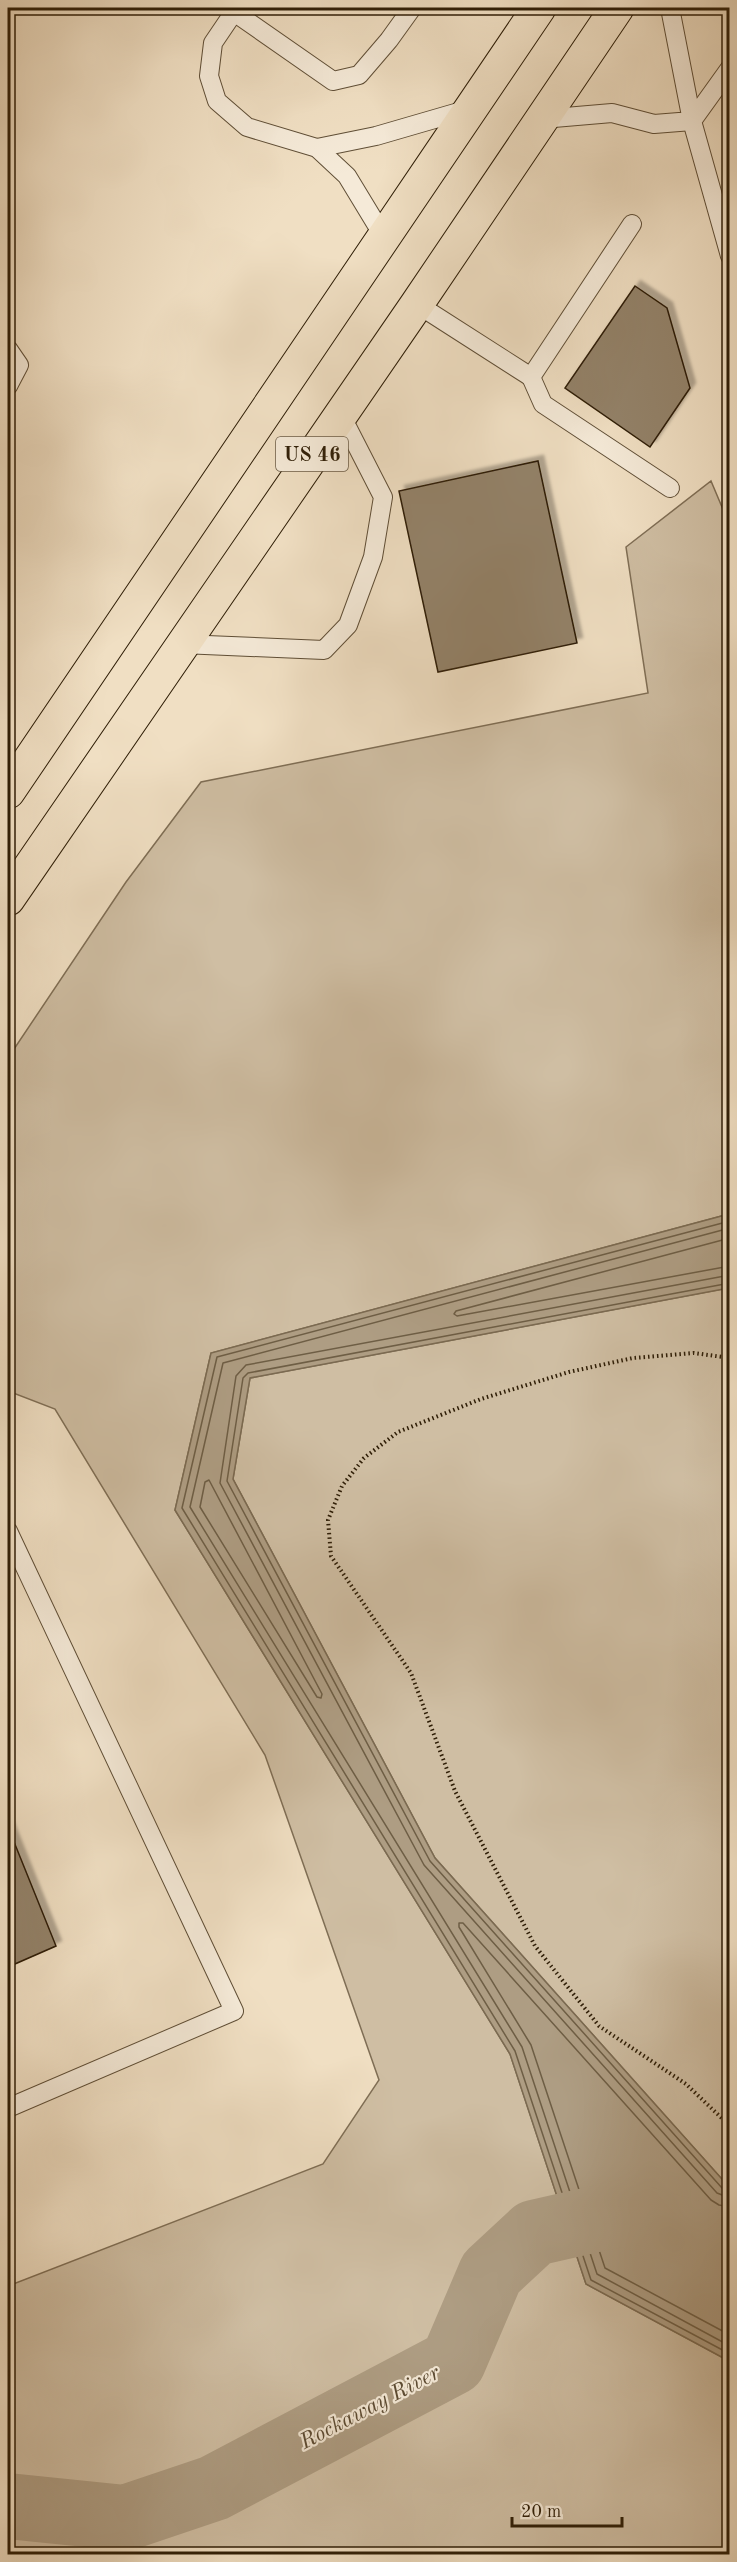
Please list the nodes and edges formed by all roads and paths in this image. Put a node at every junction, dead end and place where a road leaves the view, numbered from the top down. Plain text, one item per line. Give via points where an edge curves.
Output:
1 (412, 8) edge
2 (539, 8) edge
3 (617, 8) edge
4 (670, 8) edge
5 (232, 9) edge
6 (729, 68) edge
7 (471, 109) junction
8 (542, 119) junction
9 (692, 121) junction
10 (317, 148) junction
11 (632, 224) dead end
12 (384, 237) junction
13 (729, 256) edge
14 (417, 304) junction
15 (8, 349) edge
16 (531, 377) junction
17 (8, 386) edge
18 (340, 413) junction
19 (670, 488) dead end
20 (182, 644) junction
21 (9, 788) edge
22 (8, 899) edge
23 (729, 1358) edge
24 (8, 1531) edge
25 (8, 2108) edge
26 (729, 2126) edge

1 - 5 lane via 359,75 333,81
2 - 7 highway, US 46
3 - 8 highway, US 46
4 - 9 lane
5 - 10 lane via 213,43 208,76 217,101 247,127
6 - 9 lane
7 - 10 lane
7 - 12 highway, US 46
8 - 9 lane via 612,112 654,124
8 - 14 highway, US 46
9 - 13 lane
10 - 12 lane via 347,176
11 - 16 lane
12 - 21 highway, US 46
14 - 16 lane
14 - 18 highway, US 46
15 - 17 lane via 19,365
16 - 19 lane via 543,404
18 - 20 highway, US 46
18 - 20 lane via 383,497 373,557 348,625 324,650
20 - 22 highway, US 46
23 - 26 path via 694,1353 633,1358 569,1372 398,1432 364,1458 342,1486 328,1520 330,1556 411,1672 455,1791 535,1946 599,2026 686,2084
24 - 25 lane via 234,2011

